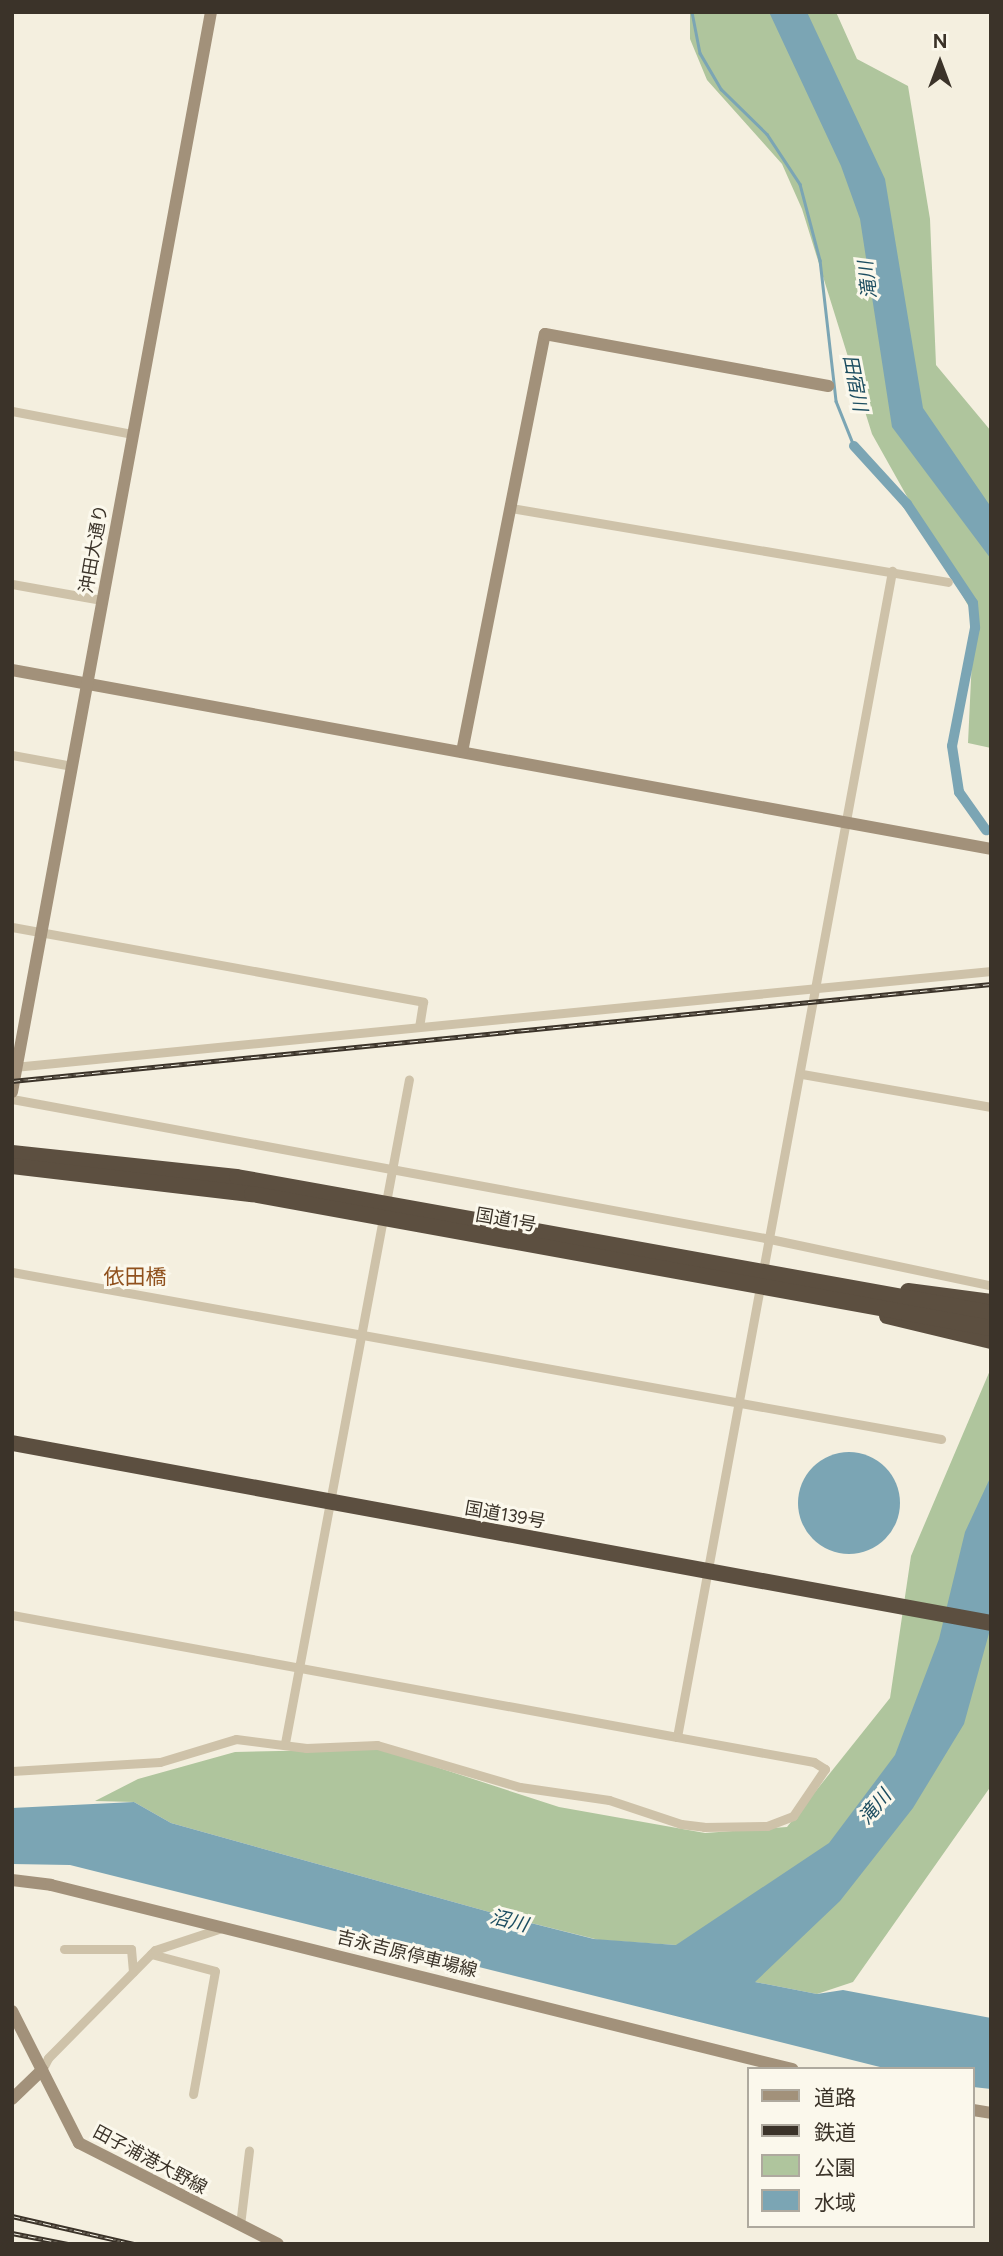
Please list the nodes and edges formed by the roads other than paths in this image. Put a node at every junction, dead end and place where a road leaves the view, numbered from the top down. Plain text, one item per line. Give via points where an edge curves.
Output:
1 (211, 12) edge
2 (828, 386) dead end
3 (12, 411) edge
4 (133, 434) junction
5 (511, 508) junction
6 (892, 571) junction
7 (948, 582) dead end
8 (12, 584) edge
9 (102, 600) junction
10 (12, 670) edge
11 (87, 683) junction
12 (463, 752) junction
13 (12, 755) edge
14 (72, 766) junction
15 (845, 821) junction
16 (991, 849) edge
17 (12, 927) edge
18 (41, 932) junction
19 (991, 971) edge
20 (817, 988) junction
21 (419, 1027) junction
22 (15, 1067) edge
23 (802, 1074) junction
24 (409, 1079) dead end
25 (12, 1092) edge
26 (12, 1099) edge
27 (991, 1107) edge
28 (12, 1153) edge
29 (12, 1166) edge
30 (393, 1170) junction
31 (770, 1239) junction
32 (12, 1272) edge
33 (776, 1281) junction
34 (989, 1285) edge
35 (991, 1302) edge
36 (991, 1313) edge
37 (991, 1328) edge
38 (361, 1336) junction
39 (991, 1341) edge
40 (739, 1405) junction
41 (941, 1439) dead end
42 (12, 1443) edge
43 (330, 1503) junction
44 (708, 1571) junction
45 (12, 1615) edge
46 (991, 1623) edge
47 (299, 1668) junction
48 (677, 1737) junction
49 (285, 1743) junction
50 (12, 1771) edge
51 (12, 1880) edge
52 (223, 1928) junction
53 (64, 1950) dead end
54 (152, 1954) junction
55 (133, 1972) junction
56 (13, 2013) edge
57 (784, 2067) edge
58 (42, 2070) junction
59 (192, 2094) dead end
60 (12, 2099) edge
61 (249, 2151) dead end
62 (240, 2225) junction
63 (278, 2244) edge

1 - 4 street, 沖田大通り
2 - 5 street via 545,334
3 - 4 street
4 - 9 street, 沖田大通り
5 - 6 street
5 - 12 street
6 - 7 street
6 - 15 street
8 - 9 street
9 - 11 street, 沖田大通り
10 - 11 street
11 - 12 street
11 - 14 street, 沖田大通り
12 - 15 street
13 - 14 street
14 - 18 street, 沖田大通り
15 - 16 street
15 - 20 street
17 - 18 street
18 - 21 street via 424,1002
18 - 22 street, 沖田大通り
19 - 20 street
20 - 21 street
20 - 23 street
21 - 22 street
22 - 25 street, 沖田大通り
23 - 27 street
23 - 31 street
24 - 30 street
26 - 30 street
28 - 33 highway, 国道1号, bridge via 237,1177
29 - 33 highway, 国道1号, bridge via 194,1185
30 - 31 street
30 - 38 street
31 - 34 street
31 - 40 street
32 - 38 street
33 - 35 highway, bridge
33 - 36 highway, 国道1号, bridge
33 - 37 highway, 国道1号, bridge
33 - 39 highway, bridge
38 - 40 street
38 - 43 street
40 - 41 street
40 - 44 street
42 - 43 highway, 国道139号
43 - 44 highway, 国道139号
43 - 47 street
44 - 46 highway, 国道139号
44 - 48 street
45 - 47 street
47 - 48 street
47 - 49 street
48 - 49 street via 814,1762 825,1769 793,1816 767,1826 704,1827 609,1800 520,1787 403,1749 360,1745 306,1748
49 - 50 street via 236,1739 160,1762
51 - 52 street, 吉永吉原停車場線 via 51,1885
52 - 54 street
52 - 57 street, 吉永吉原停車場線
53 - 55 street via 131,1950
54 - 55 street
54 - 59 street via 215,1971
55 - 58 street via 48,2058
56 - 58 street
58 - 60 street
58 - 62 street, 田子浦港大野線 via 73,2135 90,2152
61 - 62 street
62 - 63 street, 田子浦港大野線

